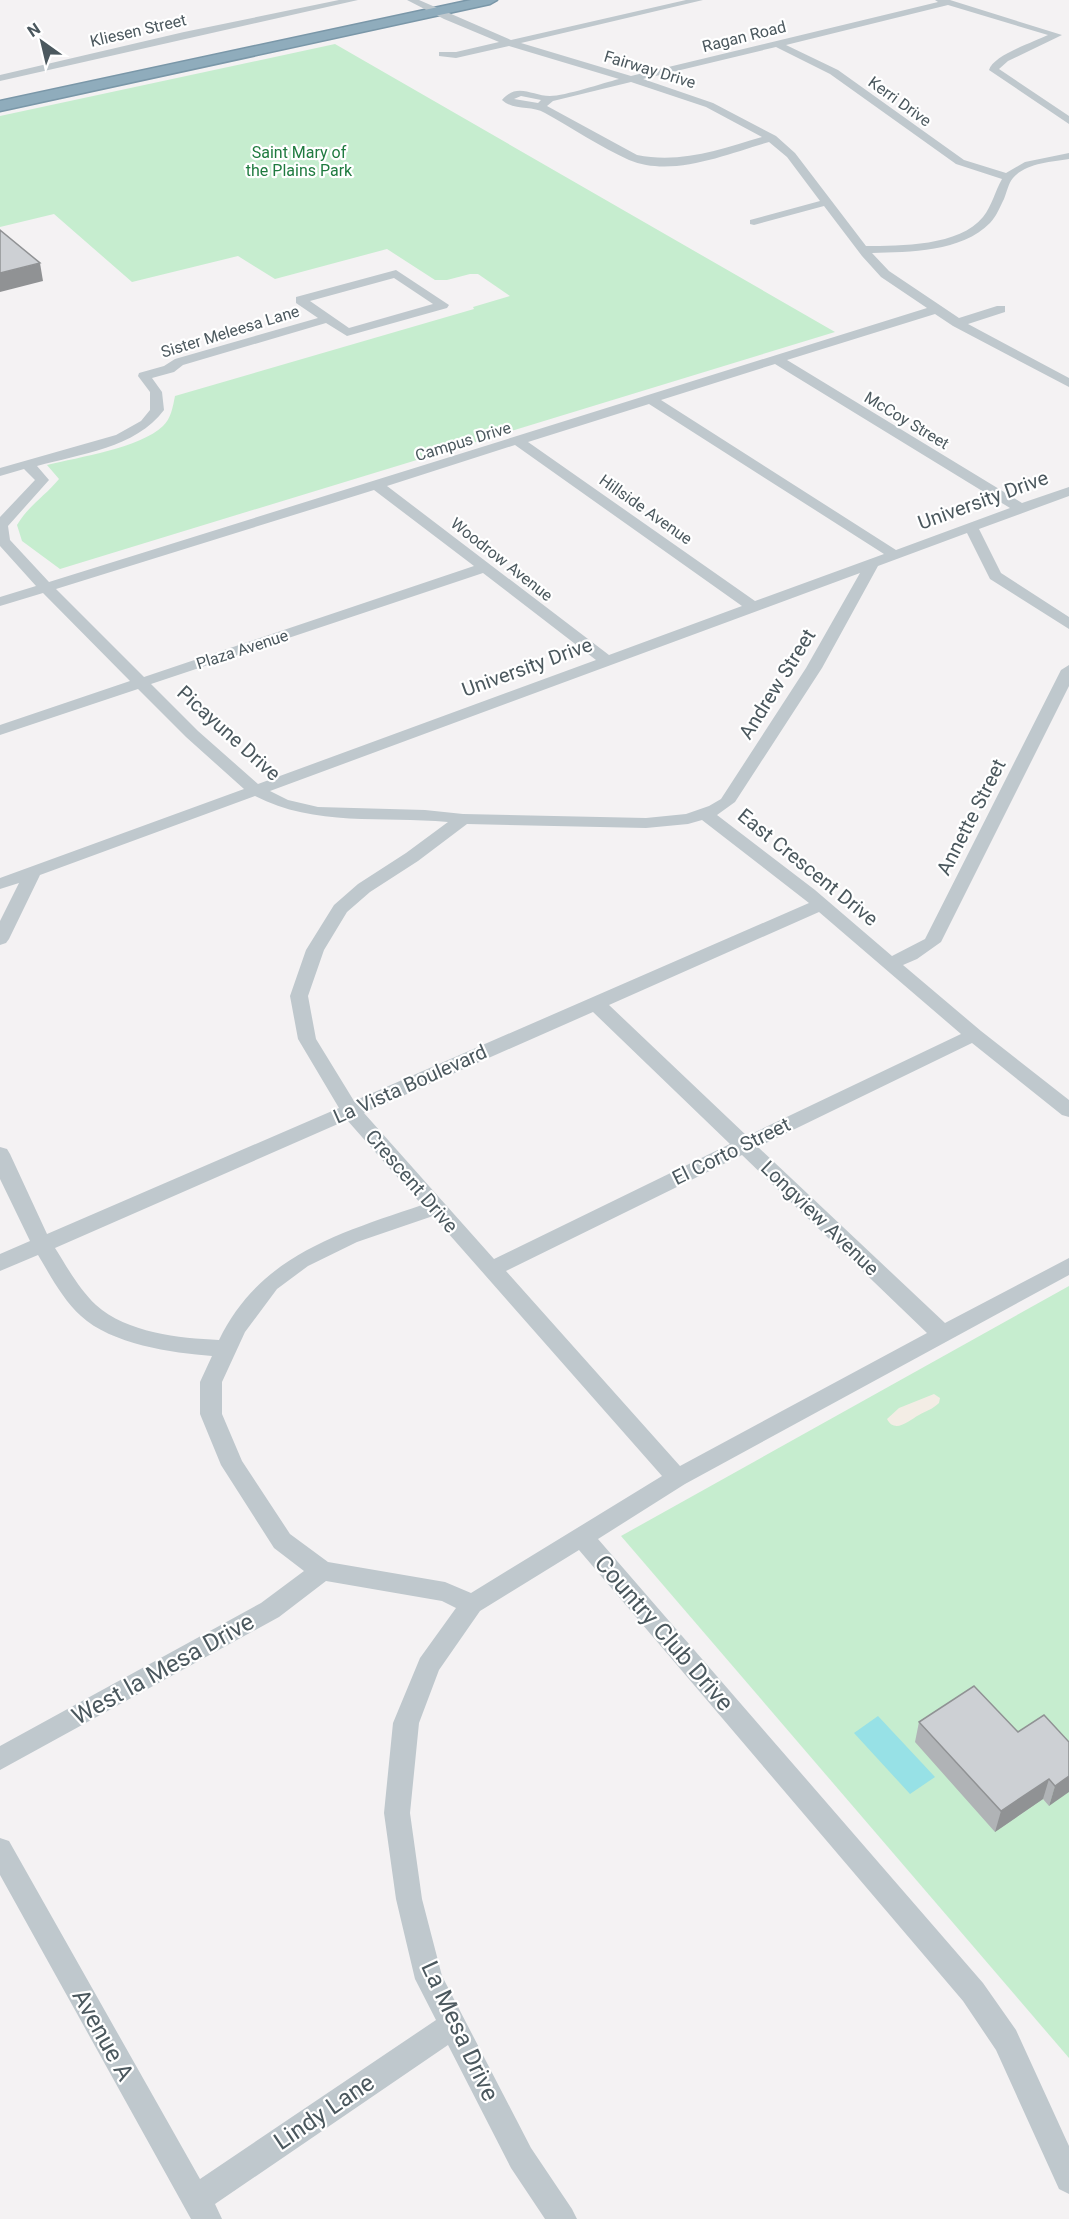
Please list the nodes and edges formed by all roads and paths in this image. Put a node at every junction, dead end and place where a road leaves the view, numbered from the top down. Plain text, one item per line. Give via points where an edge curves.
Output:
1 (353, 0) edge
2 (412, 0) edge
3 (490, 0) edge
4 (698, 0) edge
5 (943, 1) edge
6 (435, 12) junction
7 (508, 43) junction
8 (777, 44) junction
9 (442, 54) dead end
10 (0, 78) edge
11 (630, 79) junction
12 (0, 106) edge
13 (1069, 121) edge
14 (772, 138) junction
15 (1069, 156) edge
16 (1008, 177) junction
17 (827, 202) junction
18 (754, 222) dead end
19 (863, 250) junction
20 (1001, 309) dead end
21 (935, 310) junction
22 (328, 319) junction
23 (957, 323) junction
24 (777, 360) junction
25 (1069, 383) edge
26 (652, 399) junction
27 (518, 441) junction
28 (26, 464) junction
29 (0, 471) edge
30 (377, 485) junction
31 (1068, 492) edge
32 (1020, 508) junction
33 (971, 527) junction
34 (895, 555) junction
35 (872, 564) junction
36 (483, 568) junction
37 (46, 588) junction
38 (0, 602) edge
39 (753, 607) junction
40 (1069, 624) edge
41 (606, 660) junction
42 (1069, 670) edge
43 (142, 682) junction
44 (0, 730) edge
45 (254, 789) junction
46 (705, 814) junction
47 (463, 819) junction
48 (33, 872) junction
49 (0, 884) edge
50 (820, 904) junction
51 (0, 939) edge
52 (891, 963) junction
53 (595, 1003) junction
54 (974, 1035) junction
55 (350, 1110) junction
56 (1069, 1110) edge
57 (744, 1145) junction
58 (0, 1154) edge
59 (435, 1208) junction
60 (41, 1245) junction
61 (0, 1263) edge
62 (1069, 1266) edge
63 (490, 1270) junction
64 (942, 1334) junction
65 (226, 1349) junction
66 (677, 1478) junction
67 (582, 1537) junction
68 (321, 1571) junction
69 (471, 1604) junction
70 (0, 1759) edge
71 (0, 1850) edge
72 (453, 2025) junction
73 (1069, 2179) edge
74 (201, 2209) edge
75 (562, 2219) edge

1 - 10 street, Kliesen Street
2 - 6 street, Fairway Drive
3 - 6 highway
4 - 7 street
5 - 8 street, Ragan Road
5 - 13 street via 1057,34 1004,59 994,70
6 - 7 street, Fairway Drive
6 - 12 highway
7 - 9 street
7 - 11 street, Fairway Drive
8 - 11 street, Ragan Road
8 - 16 street, Kerri Drive via 834,72 960,162
11 - 14 street, Fairway Drive via 726,112
11 - 14 street, Ragan Road via 545,103 626,154 648,162 676,162
14 - 17 street, Fairway Drive via 791,155
15 - 16 street via 1029,165
16 - 19 street via 987,220 972,230 916,248
17 - 18 street
17 - 19 street, Fairway Drive
19 - 21 street, Fairway Drive via 885,274
20 - 23 street
21 - 23 street, Fairway Drive
21 - 24 street, Campus Drive
22 - 22 street, Sister Meleesa Lane via 300,300 396,273 443,304 347,332
22 - 28 street, Sister Meleesa Lane via 178,362 169,369 144,376 156,392 157,410 146,424 121,438
23 - 25 street, Fairway Drive
24 - 26 street, Campus Drive
24 - 32 street, McCoy Street
26 - 27 street, Campus Drive
26 - 34 street
27 - 30 street, Campus Drive
27 - 39 street, Hillside Avenue
28 - 29 street, Sister Meleesa Lane
28 - 37 street via 42,480 12,508 1,526 3,541
30 - 36 street, Woodrow Avenue
30 - 37 street, Campus Drive
31 - 32 street, University Drive
32 - 33 street, University Drive
33 - 34 street, University Drive
33 - 40 street via 995,576
34 - 35 street, University Drive
35 - 39 street, University Drive
35 - 46 street, Andrew Street via 814,668 727,802
36 - 41 street, Woodrow Avenue
36 - 43 street, Plaza Avenue
37 - 38 street, Campus Drive
37 - 43 street, Picayune Drive
39 - 41 street, University Drive
41 - 45 street, University Drive
42 - 52 street, Annette Street via 932,942
43 - 44 street, Plaza Avenue
43 - 45 street, Picayune Drive via 192,734
45 - 47 street, Picayune Drive via 283,804 318,812
45 - 48 street, University Drive
46 - 47 street via 646,823
46 - 50 street, East Crescent Drive
47 - 55 street, Crescent Drive via 340,909 315,950 299,996 307,1039
48 - 49 street, University Drive
48 - 51 street
50 - 52 street, East Crescent Drive
50 - 53 street, La Vista Boulevard
52 - 54 street, East Crescent Drive
53 - 55 street, La Vista Boulevard
53 - 57 street, Longview Avenue
54 - 56 street, East Crescent Drive
54 - 57 street, El Corto Street
55 - 59 street, Crescent Drive
55 - 60 street, La Vista Boulevard
57 - 63 street, El Corto Street
57 - 64 street, Longview Avenue
58 - 60 street
59 - 63 street, Crescent Drive
59 - 65 street via 350,1237 301,1261 270,1284 236,1328
60 - 61 street, La Vista Boulevard
60 - 65 street via 93,1314 135,1334 188,1348
62 - 64 street, Country Club Drive
63 - 66 street, Crescent Drive
64 - 66 street, Country Club Drive
65 - 68 street via 211,1382 212,1414 232,1465 282,1541
66 - 67 street, Country Club Drive
67 - 69 street
67 - 73 street, Country Club Drive via 973,1992 1006,2040
68 - 69 street via 445,1592
68 - 70 street, West la Mesa Drive via 270,1610
69 - 72 street, La Mesa Drive via 429,1665 406,1723 397,1813 409,1899 429,1979
71 - 74 street, Avenue A
72 - 74 street, Lindy Lane
72 - 75 street, La Mesa Drive via 521,2158

